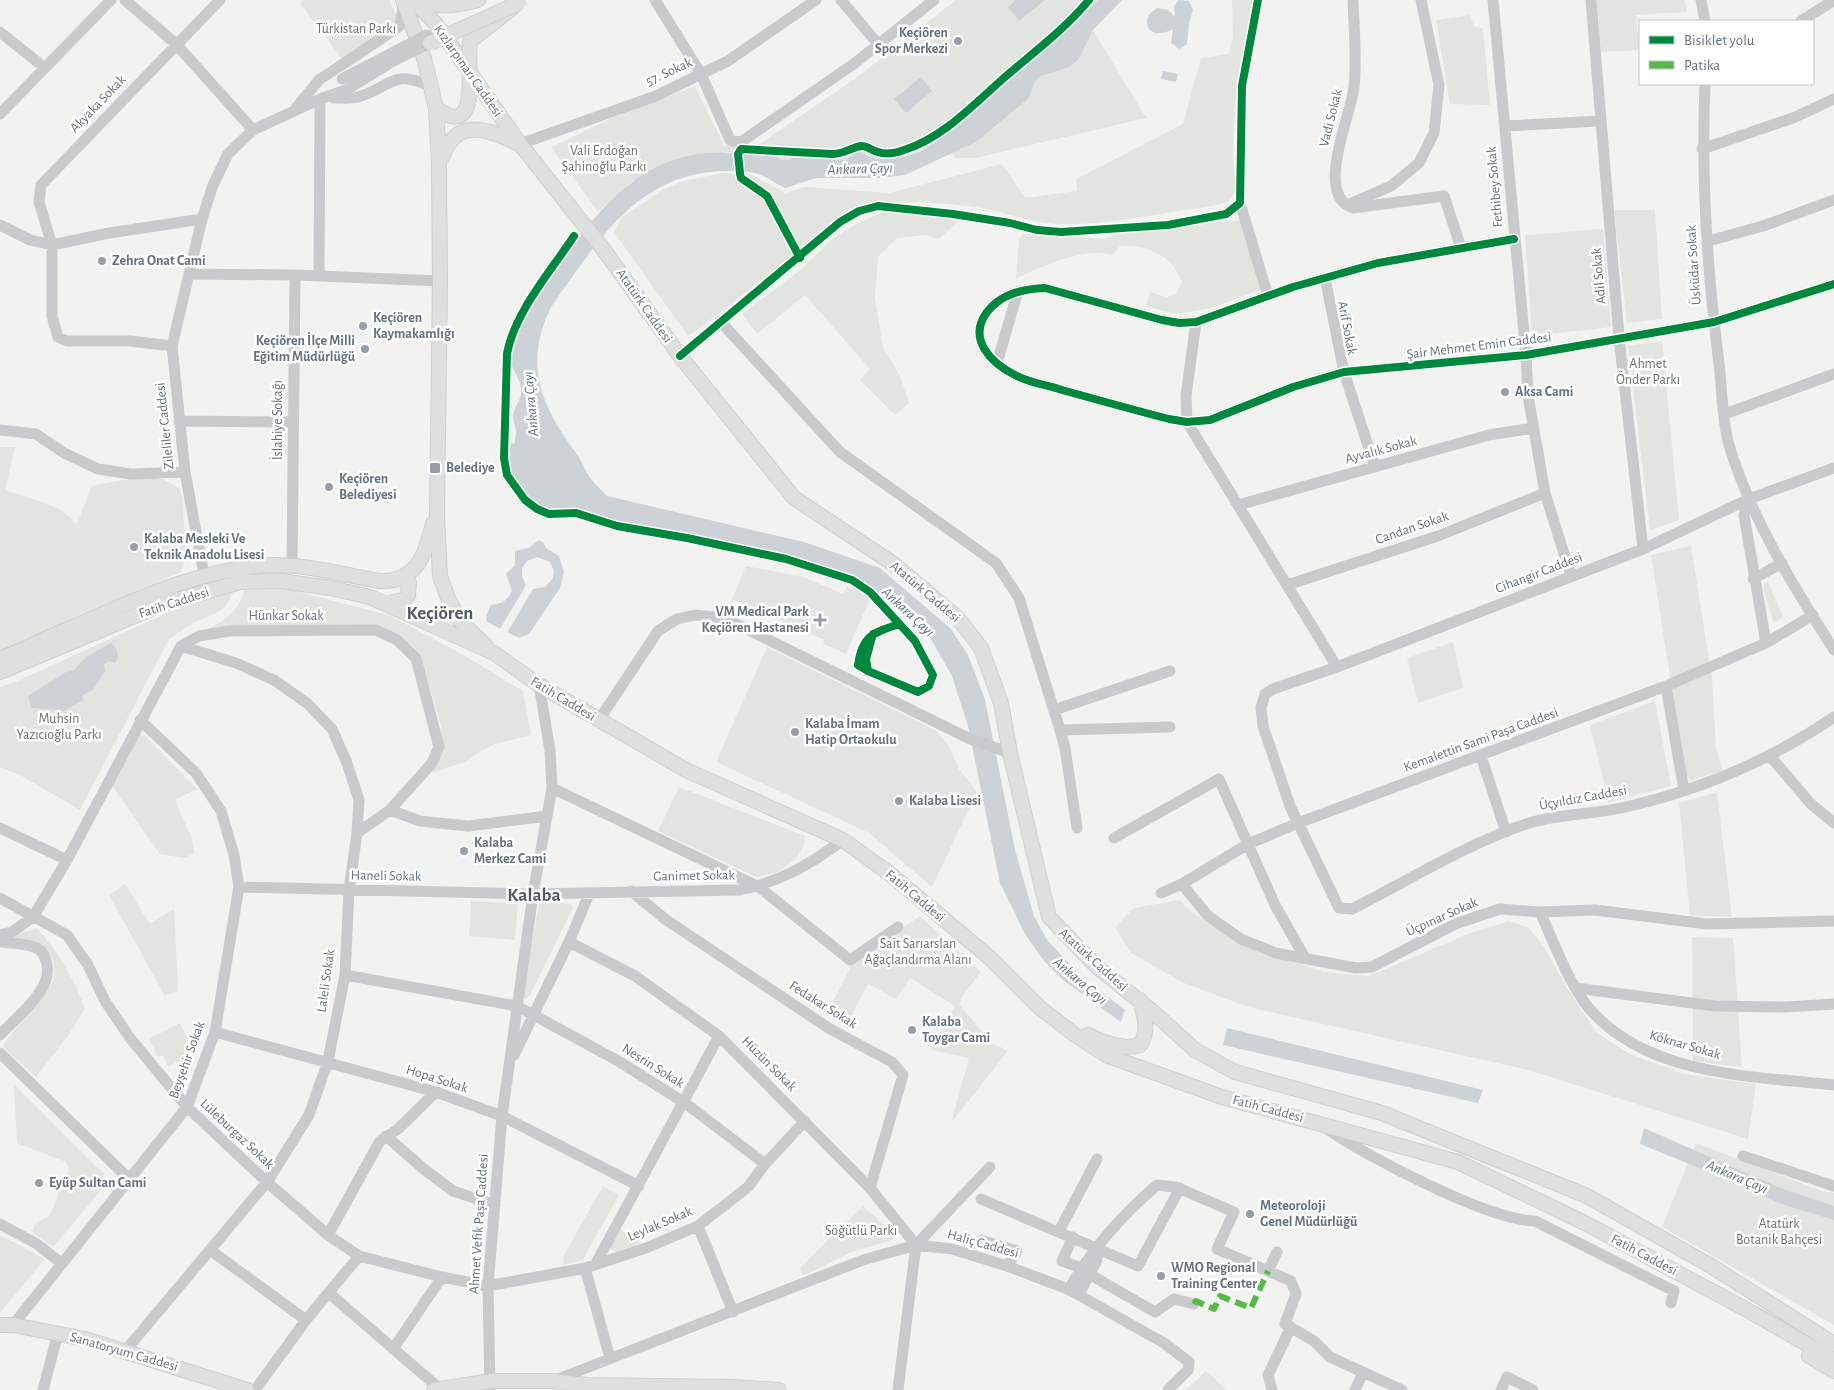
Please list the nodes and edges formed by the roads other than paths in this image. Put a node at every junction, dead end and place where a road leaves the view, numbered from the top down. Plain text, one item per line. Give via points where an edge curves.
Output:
1 (111, 0) edge
2 (125, 0) edge
3 (220, 0) edge
4 (409, 0) edge
5 (478, 0) edge
6 (504, 0) edge
7 (655, 0) edge
8 (816, 0) edge
9 (841, 0) edge
10 (934, 0) edge
11 (1353, 0) edge
12 (1422, 0) edge
13 (1493, 0) edge
14 (1591, 0) edge
15 (1702, 0) edge
16 (520, 2) edge
17 (1832, 2) edge
18 (1704, 20) edge
19 (1803, 20) edge
20 (0, 32) edge
21 (428, 39) junction
22 (176, 44) junction
23 (878, 44) junction
24 (45, 68) junction
25 (470, 72) junction
26 (700, 74) junction
27 (1705, 85) edge
28 (431, 87) junction
29 (320, 99) junction
30 (1834, 99) edge
31 (436, 108) junction
32 (294, 111) junction
33 (0, 114) edge
34 (1600, 121) junction
35 (1505, 126) junction
36 (253, 130) junction
37 (520, 144) junction
38 (1702, 149) junction
39 (439, 166) junction
40 (1834, 200) edge
41 (1240, 204) dead end
42 (1345, 206) junction
43 (202, 219) junction
44 (584, 224) joint
45 (0, 225) edge
46 (1514, 239) junction
47 (1708, 241) junction
48 (52, 245) junction
49 (1461, 248) junction
50 (189, 274) junction
51 (295, 275) junction
52 (319, 276) junction
53 (1325, 278) junction
54 (440, 281) junction
55 (1834, 284) edge
56 (1018, 291) junction
57 (1268, 296) junction
58 (720, 321) dead end
59 (1196, 322) junction
60 (1714, 322) junction
61 (1619, 337) junction
62 (172, 346) junction
63 (1526, 355) junction
64 (997, 363) junction
65 (1344, 372) junction
66 (1834, 374) edge
67 (1725, 414) junction
68 (179, 421) junction
69 (293, 422) junction
70 (1187, 422) junction
71 (1533, 428) junction
72 (0, 430) edge
73 (1375, 467) junction
74 (1834, 468) edge
75 (185, 472) junction
76 (1545, 493) junction
77 (1749, 499) junction
78 (437, 505) junction
79 (1238, 505) junction
80 (1643, 548) junction
81 (1782, 563) junction
82 (292, 566) junction
83 (204, 575) junction
84 (1571, 576) junction
85 (402, 578) junction
86 (1754, 579) junction
87 (1287, 586) junction
88 (385, 604) junction
89 (1813, 616) junction
90 (1766, 643) junction
91 (181, 646) junction
92 (1834, 650) edge
93 (494, 653) junction
94 (0, 658) edge
95 (1337, 667) junction
96 (1170, 671) dead end
97 (0, 672) edge
98 (539, 685) junction
99 (1666, 686) junction
100 (1054, 710) junction
101 (1834, 717) edge
102 (140, 720) junction
103 (599, 720) junction
104 (1170, 727) dead end
105 (1060, 730) junction
106 (1004, 751) junction
107 (1481, 756) junction
108 (1770, 756) junction
109 (552, 788) junction
110 (1684, 790) junction
111 (390, 810) junction
112 (547, 816) junction
113 (1834, 822) edge
114 (1298, 823) junction
115 (0, 828) edge
116 (1077, 828) dead end
117 (1506, 832) junction
118 (357, 833) junction
119 (1114, 838) dead end
120 (843, 840) junction
121 (1248, 844) junction
122 (67, 860) junction
123 (1182, 884) junction
124 (238, 887) junction
125 (759, 887) junction
126 (350, 890) junction
127 (631, 891) junction
128 (1161, 893) dead end
129 (533, 894) junction
130 (589, 894) junction
131 (0, 898) edge
132 (1540, 912) junction
133 (33, 917) junction
134 (1834, 921) edge
135 (898, 927) dead end
136 (0, 935) edge
137 (0, 942) edge
138 (569, 942) junction
139 (1304, 958) junction
140 (345, 975) junction
141 (1576, 988) junction
142 (1140, 1000) junction
143 (1834, 1004) edge
144 (517, 1006) junction
145 (535, 1015) junction
146 (1058, 1022) junction
147 (215, 1032) junction
148 (0, 1035) edge
149 (719, 1036) junction
150 (0, 1053) edge
151 (328, 1061) junction
152 (511, 1062) junction
153 (1834, 1085) edge
154 (436, 1092) junction
155 (685, 1103) junction
156 (187, 1107) junction
157 (502, 1116) junction
158 (805, 1121) junction
159 (1322, 1124) junction
160 (386, 1136) junction
161 (1743, 1156) dead end
162 (1097, 1159) dead end
163 (765, 1164) junction
164 (990, 1167) dead end
165 (128, 1178) junction
166 (267, 1182) junction
167 (639, 1186) junction
168 (1834, 1186) edge
169 (870, 1188) junction
170 (1180, 1188) junction
171 (1066, 1192) dead end
172 (1077, 1198) junction
173 (981, 1199) dead end
174 (495, 1205) junction
175 (0, 1224) edge
176 (698, 1226) junction
177 (1059, 1231) junction
178 (328, 1235) junction
179 (1073, 1237) junction
180 (981, 1240) dead end
181 (916, 1245) junction
182 (1098, 1247) junction
183 (210, 1250) junction
184 (1277, 1252) dead end
185 (359, 1256) junction
186 (61, 1263) junction
187 (590, 1266) junction
188 (1007, 1266) junction
189 (1085, 1271) junction
190 (1268, 1271) junction
191 (442, 1277) junction
192 (488, 1286) junction
193 (1074, 1292) junction
194 (330, 1294) junction
195 (1671, 1303) dead end
196 (1194, 1304) dead end
197 (1772, 1305) junction
198 (732, 1312) junction
199 (1751, 1312) junction
200 (306, 1320) junction
201 (6, 1325) edge
202 (1291, 1328) junction
203 (58, 1333) junction
204 (1834, 1335) edge
205 (1834, 1344) edge
206 (393, 1349) junction
207 (126, 1350) junction
208 (610, 1358) junction
209 (1834, 1360) edge
210 (1834, 1371) edge
211 (1363, 1373) junction
212 (553, 1380) junction
213 (1510, 1383) edge
214 (490, 1385) edge
215 (437, 1389) edge
216 (43, 1390) edge
217 (246, 1390) edge
218 (255, 1390) edge
219 (779, 1390) edge
220 (898, 1390) edge
221 (1168, 1390) edge
222 (1272, 1390) edge
223 (1355, 1390) edge
224 (1402, 1390) edge
225 (1501, 1390) edge
226 (1533, 1390) edge

1 - 24 street
2 - 22 street
3 - 22 street, Akyaka Sokak
4 - 5 main road via 452,7
4 - 25 main road, Kızlarpınarı Caddesi via 436,24
4 - 28 main road, Kızlarpınarı Caddesi
4 - 32 street via 400,26 319,80
6 - 21 main road
7 - 26 street
8 - 26 street, 57. Sokak via 728,61
9 - 23 street
10 - 23 street
11 - 42 street, Vadi Sokak via 1356,50 1353,90 1337,150 1336,177 1340,199
12 - 42 street via 1439,85 1434,133 1419,163 1391,186
13 - 35 street, Fethibey Sokak
14 - 34 street, Adil Sokak
15 - 18 street
16 - 21 main road, bridge
16 - 25 main road via 470,41
17 - 19 street
20 - 24 street
21 - 29 street, Zileliler Caddesi, bridge
22 - 36 street
22 - 48 street, Akyaka Sokak via 41,185 39,202
23 - 26 street via 741,142 730,140
24 - 33 street
25 - 31 main road via 469,104 464,112 455,117 447,116
25 - 37 main road, Kızlarpınarı Caddesi
26 - 37 street, 57. Sokak via 656,96
27 - 38 street, Üsküdar Sokak
28 - 29 street via 407,78 391,80 358,97
28 - 31 main road, Kızlarpınarı Caddesi
29 - 32 street, Zileliler Caddesi
29 - 52 street
30 - 38 street via 1793,118
31 - 39 main road, Kızlarpınarı Caddesi
32 - 36 street, Zileliler Caddesi
34 - 35 street
34 - 61 street, Adil Sokak
35 - 46 street, Fethibey Sokak
36 - 43 street, Zileliler Caddesi via 228,154
37 - 39 main road via 496,132 476,128 464,130 446,144
37 - 44 main road, Kızlarpınarı Caddesi
38 - 47 street, Üsküdar Sokak
39 - 54 main road, Kızlarpınarı Caddesi
40 - 47 street via 1763,226
41 - 57 street
42 - 49 street via 1353,208 1444,196
43 - 48 street
43 - 50 street, Zileliler Caddesi
44 - 106 main road, Atatürk Caddesi via 680,356 794,498 895,565 958,618 981,648 1002,703
45 - 48 street via 30,240
46 - 49 street
46 - 63 street, Fethibey Sokak
47 - 60 street, Üsküdar Sokak
48 - 62 street, Akyaka Sokak via 52,316 58,337 67,341 130,341
49 - 53 street via 1378,263
50 - 51 street
50 - 62 street, Zileliler Caddesi
51 - 52 street
51 - 69 street, İslahiye Sokağı
52 - 54 street
53 - 57 street
53 - 65 street, Arif Sokak
54 - 78 main road, Kızlarpınarı Caddesi
55 - 60 street, Şair Mehmet Emin Caddesi
56 - 59 street via 1044,288 1162,320
56 - 64 street
56 - 64 street, Şair Mehmet Emin Caddesi via 991,308 981,326 984,352
57 - 59 street
58 - 100 street via 840,452 996,563 1019,598
59 - 70 street via 1186,396
60 - 61 street, Şair Mehmet Emin Caddesi
60 - 67 street, Üsküdar Sokak
61 - 63 street, Şair Mehmet Emin Caddesi
61 - 80 street, Adil Sokak
62 - 68 street, Zileliler Caddesi
63 - 65 street, Şair Mehmet Emin Caddesi
63 - 71 street, Fethibey Sokak
64 - 70 street, Şair Mehmet Emin Caddesi via 1017,376 1170,420
65 - 70 street, Şair Mehmet Emin Caddesi via 1293,387 1210,420
65 - 73 street, Arif Sokak
66 - 67 street
67 - 77 street, Üsküdar Sokak via 1728,444
68 - 69 street
68 - 75 street, Zileliler Caddesi
69 - 82 street, İslahiye Sokağı
70 - 79 street
71 - 73 street, Ayvalık Sokak via 1489,436
71 - 76 street, Fethibey Sokak
72 - 75 street via 36,434 64,453 98,469 131,474
73 - 79 street, Ayvalık Sokak
74 - 77 street, Cihangir Caddesi
75 - 83 street, Zileliler Caddesi
76 - 84 street, Fethibey Sokak
76 - 87 street, Candan Sokak via 1438,536
77 - 80 street, Cihangir Caddesi
77 - 81 street, Üsküdar Sokak
77 - 86 street via 1744,515
78 - 85 main road via 428,546 407,577
78 - 93 main road via 440,576 448,598 459,620
79 - 87 street
80 - 84 street, Cihangir Caddesi
81 - 86 street
81 - 89 street, Üsküdar Sokak
82 - 83 main road, Fatih Caddesi via 271,565
82 - 85 main road, Fatih Caddesi via 379,581 391,582
83 - 94 main road, Fatih Caddesi
84 - 95 street, Cihangir Caddesi
85 - 88 main road via 409,583 408,596
86 - 90 street
87 - 95 street
88 - 93 main road, Fatih Caddesi
88 - 97 main road, Fatih Caddesi via 370,597 330,588 281,581 240,582 161,605
89 - 90 street, Kemalettin Sami Paşa Caddesi
89 - 92 street, Üsküdar Sokak
90 - 99 street, Kemalettin Sami Paşa Caddesi
91 - 102 street
91 - 111 street, Hünkar Sokak via 199,636 229,631 376,630 397,640 416,658 439,747 432,763
91 - 118 street, Laleli Sokak via 236,663 274,680 308,704 332,729 359,800
93 - 98 main road, Fatih Caddesi
95 - 114 street, Cihangir Caddesi via 1273,689 1266,694 1261,708 1263,726
96 - 100 street
98 - 103 main road, Fatih Caddesi
98 - 109 street, Ahmet Vefik Paşa Caddesi via 550,750
99 - 107 street, Kemalettin Sami Paşa Caddesi
99 - 110 street
100 - 105 street
101 - 108 street, Üçyıldız Caddesi
102 - 122 street
102 - 124 street, Beyşehir Sokak via 196,773 221,811 234,855
103 - 106 street via 658,631 677,618 724,618 968,738
103 - 120 main road, Fatih Caddesi via 686,770
104 - 105 street
105 - 116 street via 1066,748
106 - 142 main road, Atatürk Caddesi via 1049,917 1096,966
107 - 114 street, Kemalettin Sami Paşa Caddesi
107 - 117 street
108 - 110 street, Üçyıldız Caddesi
108 - 113 street via 1812,804
109 - 112 street, Ahmet Vefik Paşa Caddesi
109 - 125 street
110 - 117 street, Üçyıldız Caddesi via 1629,807 1568,815
111 - 112 street via 420,821 468,826
111 - 118 street, Hünkar Sokak
112 - 129 street, Ahmet Vefik Paşa Caddesi
114 - 117 street, Üçyıldız Caddesi via 1339,908 1352,910 1484,840
114 - 121 street, Kemalettin Sami Paşa Caddesi
115 - 122 street
118 - 126 street, Laleli Sokak
119 - 121 street via 1219,779
120 - 125 street, Ganimet Sokak via 818,858
120 - 146 main road, Fatih Caddesi via 890,874 990,958
121 - 123 street, Kemalettin Sami Paşa Caddesi
121 - 139 street via 1275,905
122 - 133 street
123 - 128 street, Kemalettin Sami Paşa Caddesi
123 - 139 street, Üçpınar Sokak via 1208,916 1241,939 1276,953
124 - 126 street, Haneli Sokak
124 - 147 street, Beyşehir Sokak
125 - 127 street, Ganimet Sokak
125 - 135 street via 850,960
126 - 129 street, Haneli Sokak
126 - 140 street, Laleli Sokak
127 - 130 street, Ganimet Sokak
127 - 169 street, Fedakar Sokak via 665,919 830,1030 892,1062 903,1075
129 - 130 street, Ganimet Sokak
129 - 144 street, Ahmet Vefik Paşa Caddesi
130 - 138 street, Ahmet Vefik Paşa Caddesi
131 - 133 street, Lüleburgaz Sokak
132 - 134 street, Üçpınar Sokak via 1595,910 1707,924
132 - 139 street, Üçpınar Sokak via 1500,909 1455,924 1372,967 1356,968
132 - 141 street, Köknar Sokak
133 - 136 street via 12,932
133 - 156 street, Lüleburgaz Sokak via 67,936 88,965 105,1001 130,1038
137 - 148 street via 31,946 44,953 49,978 42,990
138 - 145 street, Ahmet Vefik Paşa Caddesi
138 - 149 street, Hüzün Sokak via 636,976
140 - 144 street, Nesrin Sokak
140 - 151 street, Laleli Sokak
141 - 143 street via 1715,1006
141 - 153 street, Köknar Sokak via 1586,1006 1611,1031 1641,1049 1674,1061 1732,1074
142 - 146 main road via 1147,1026 1146,1035 1140,1044 1129,1048 1103,1042
142 - 197 main road, Fatih Caddesi via 1195,1050 1235,1072 1382,1113 1587,1196 1711,1266
144 - 145 street, Nesrin Sokak
144 - 152 street, Ahmet Vefik Paşa Caddesi
145 - 152 street, Ahmet Vefik Paşa Caddesi
145 - 155 street, Nesrin Sokak
146 - 159 main road, Fatih Caddesi via 1108,1056 1222,1097
147 - 151 street, Hopa Sokak
147 - 156 street, Beyşehir Sokak
149 - 155 street
149 - 158 street, Hüzün Sokak
150 - 165 street
151 - 154 street, Hopa Sokak
151 - 166 street, Laleli Sokak via 309,1115
152 - 157 street, Ahmet Vefik Paşa Caddesi
154 - 157 street, Hopa Sokak
154 - 160 street via 398,1129
155 - 163 street, Nesrin Sokak
155 - 167 street
156 - 165 street, Beyşehir Sokak
156 - 166 street, Lüleburgaz Sokak
157 - 167 street, Hopa Sokak
157 - 174 street, Ahmet Vefik Paşa Caddesi
158 - 163 street, Leylak Sokak
158 - 169 street, Hüzün Sokak
159 - 195 street via 1343,1140 1438,1189 1522,1221 1535,1221 1674,1291
159 - 199 main road, Fatih Caddesi via 1458,1162 1584,1223
160 - 174 street via 453,1190
160 - 178 street via 369,1157
161 - 168 street
162 - 172 street
163 - 176 street, Leylak Sokak via 748,1187
164 - 181 street
165 - 186 street, Beyşehir Sokak
166 - 178 street, Lüleburgaz Sokak
166 - 183 street, Laleli Sokak
167 - 187 street
169 - 181 street, Hüzün Sokak
170 - 182 street via 1157,1185 1130,1208
170 - 182 street via 1138,1266
170 - 190 street via 1234,1212 1217,1248
171 - 172 street
172 - 177 street
173 - 177 street
174 - 192 street, Ahmet Vefik Paşa Caddesi
175 - 186 street via 37,1244
176 - 187 street, Leylak Sokak via 646,1248
176 - 198 street
177 - 179 street
178 - 185 street, Lüleburgaz Sokak
179 - 182 street
179 - 189 street via 1062,1260
180 - 188 street via 1017,1251
181 - 188 street, Haliç Caddesi via 952,1249
181 - 198 street, Haliç Caddesi via 863,1260
181 - 220 street
182 - 189 street via 1097,1260
183 - 200 street
183 - 207 street, Laleli Sokak
184 - 190 street
185 - 191 street, Lüleburgaz Sokak
185 - 194 street
186 - 201 street, Beyşehir Sokak
187 - 192 street, Leylak Sokak
187 - 208 street
188 - 193 street, Haliç Caddesi
189 - 193 street
189 - 196 street via 1156,1312 1174,1299
190 - 202 street via 1291,1281 1295,1288 1296,1294 1285,1324
191 - 192 street, Lüleburgaz Sokak
191 - 206 street
192 - 214 street, Ahmet Vefik Paşa Caddesi
193 - 221 street, Haliç Caddesi via 1189,1362 1188,1370
194 - 200 street
194 - 206 street
197 - 204 main road
197 - 205 main road, Fatih Caddesi
198 - 208 street, Haliç Caddesi
199 - 209 main road, Fatih Caddesi
199 - 210 main road via 1807,1355
200 - 218 street
201 - 203 main road, Sanatoryum Caddesi
202 - 211 street via 1314,1341 1330,1357
202 - 222 street via 1268,1375
203 - 207 main road, Sanatoryum Caddesi
203 - 216 street
206 - 215 street
207 - 217 main road, Sanatoryum Caddesi
208 - 212 street, Haliç Caddesi
211 - 223 street
211 - 224 street
212 - 214 main road
212 - 219 main road via 587,1385
213 - 225 street
213 - 226 street
214 - 215 main road

